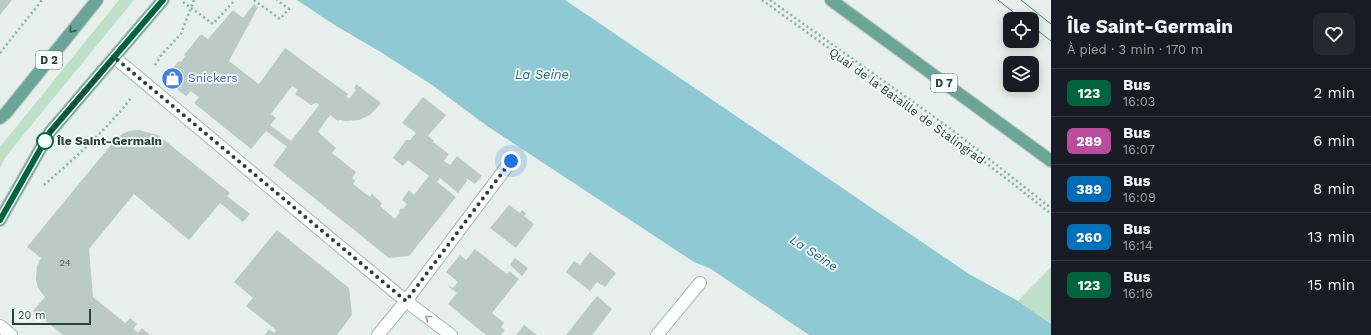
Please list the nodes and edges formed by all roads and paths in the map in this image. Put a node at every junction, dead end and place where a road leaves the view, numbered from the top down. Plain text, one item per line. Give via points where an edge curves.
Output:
1 (42, 0) edge
2 (97, 0) edge
3 (164, 0) edge
4 (181, 0) edge
5 (194, 0) edge
6 (235, 0) edge
7 (254, 0) edge
8 (277, 0) edge
9 (762, 0) edge
10 (770, 0) edge
11 (832, 2) edge
12 (191, 8) junction
13 (0, 53) edge
14 (114, 57) junction
15 (154, 66) dead end
16 (133, 96) dead end
17 (0, 118) edge
18 (511, 161) dead end
19 (1051, 161) edge
20 (43, 186) dead end
21 (1051, 208) edge
22 (1051, 214) edge
23 (0, 220) edge
24 (700, 283) dead end
25 (406, 301) junction
26 (0, 326) edge
27 (11, 335) edge
28 (378, 335) edge
29 (451, 335) edge
30 (657, 335) edge

1 - 13 path
2 -> 17 main road, D 2
3 - 14 main road
4 - 12 path
5 - 12 path
6 - 12 path via 213,24
7 - 8 path via 280,20 289,8
9 - 22 path, Quai de la Bataille de Stalingrad
10 - 21 path via 951,129
11 - 19 main road, D 7
12 - 15 path via 181,34
14 - 23 main road via 50,132
14 - 25 street
16 - 20 path via 60,172
18 - 25 street
24 - 30 street
25 - 28 street
29 -> 25 street
26 - 27 street

